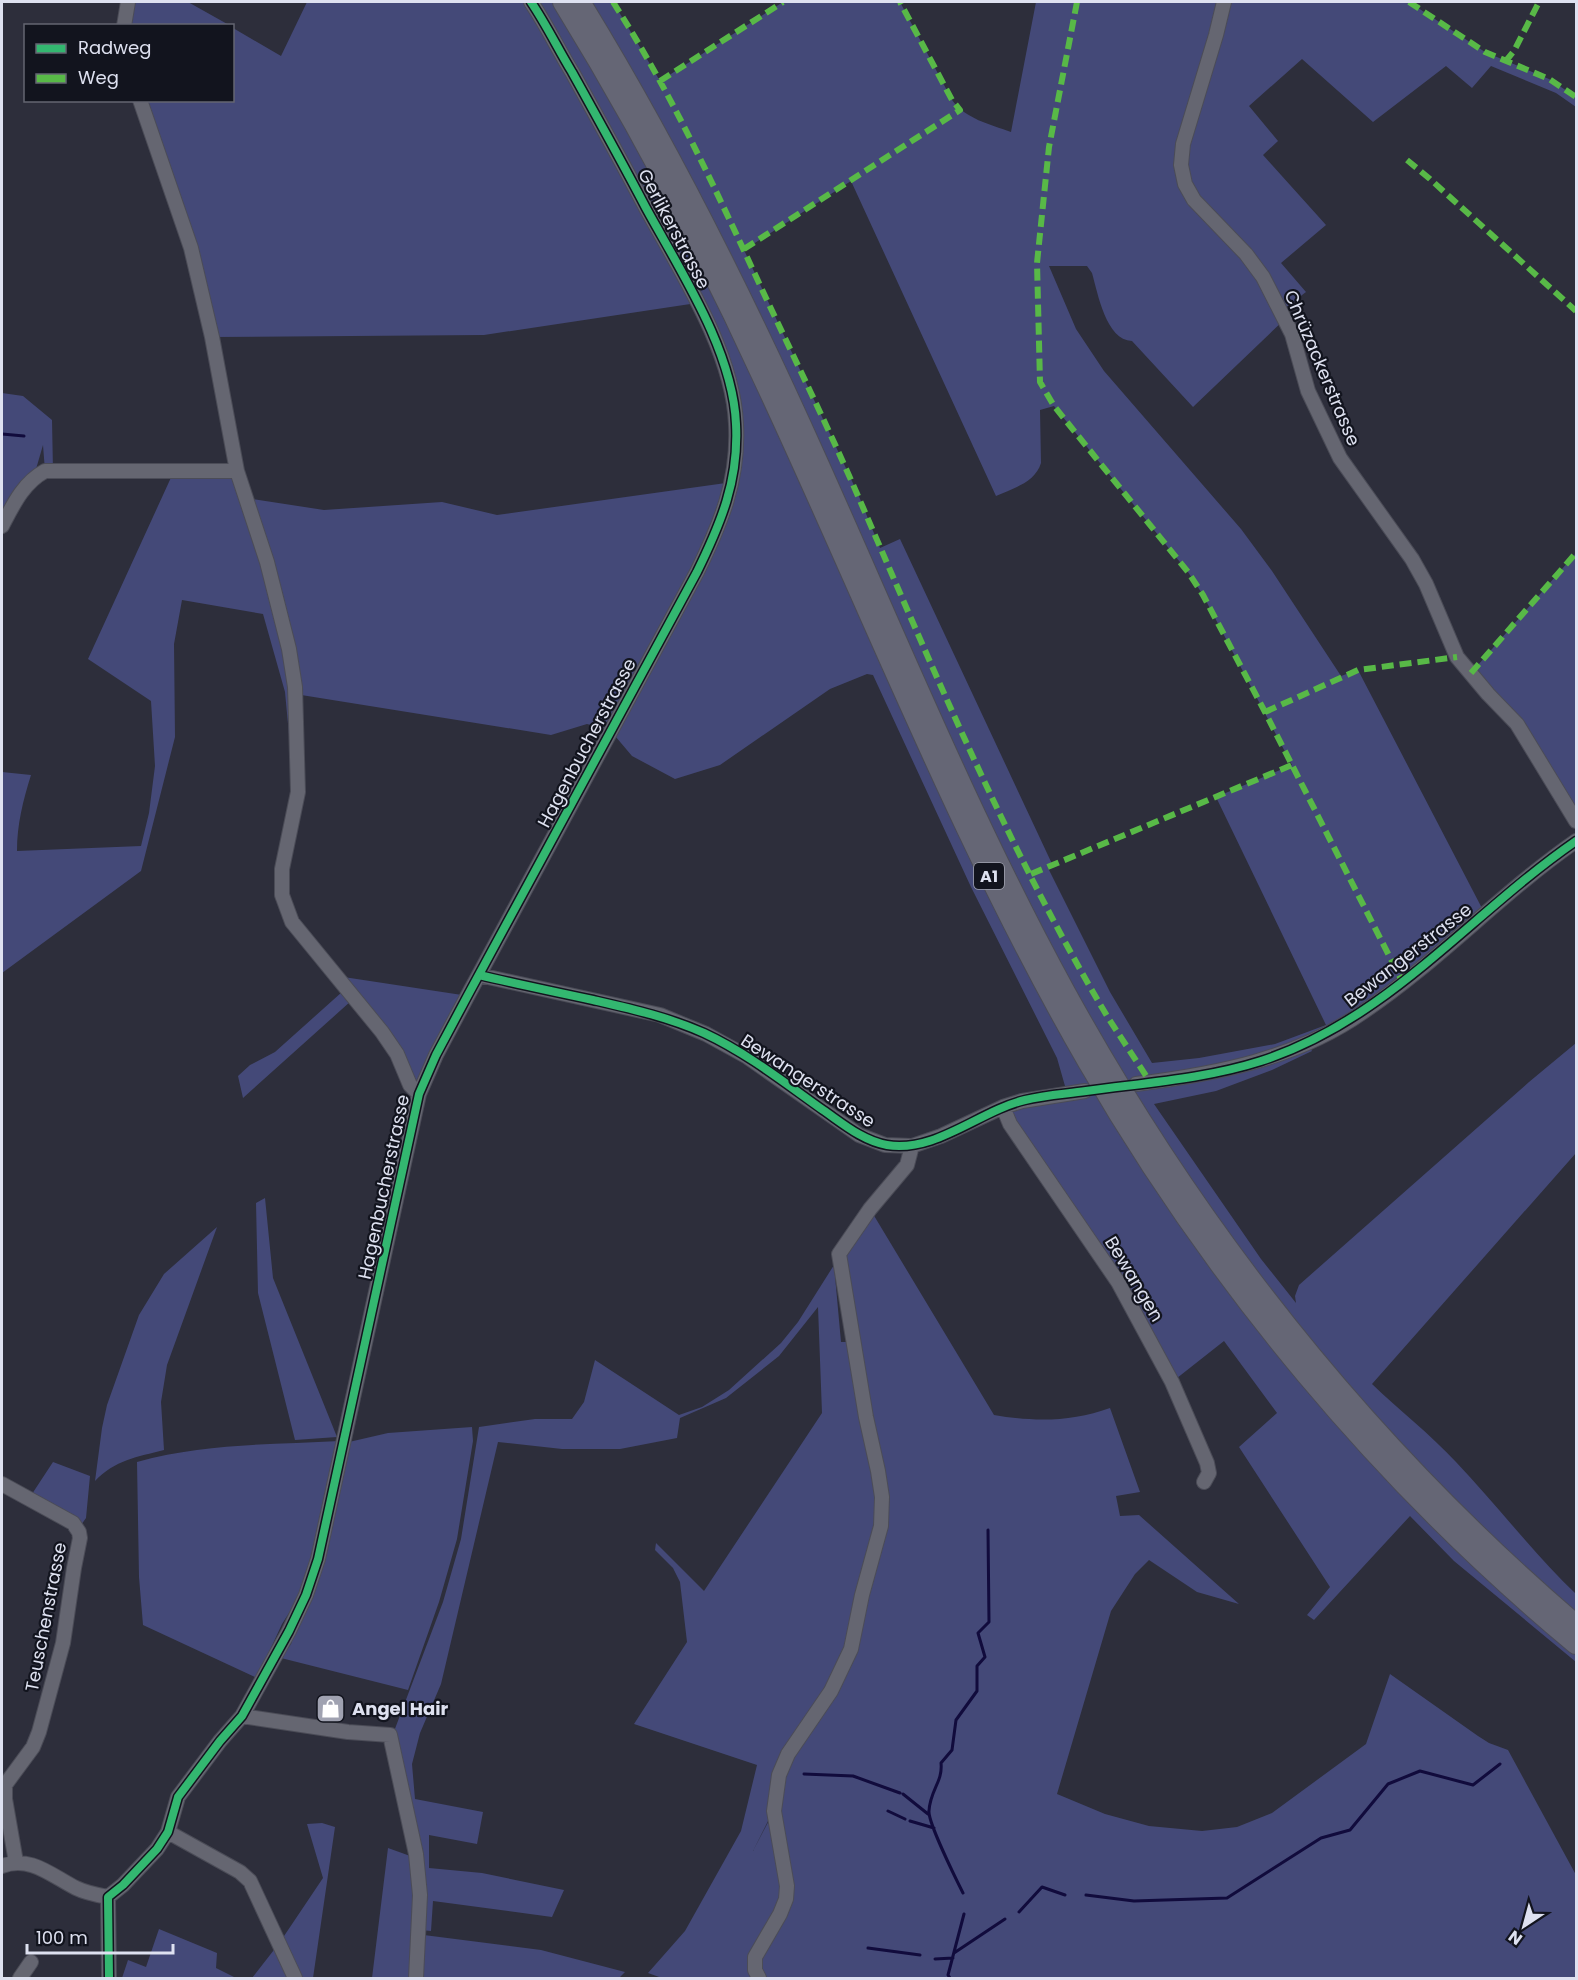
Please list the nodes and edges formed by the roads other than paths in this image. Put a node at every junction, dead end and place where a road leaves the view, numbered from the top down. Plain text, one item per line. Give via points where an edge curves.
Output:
1 (128, 2) edge
2 (531, 2) edge
3 (563, 2) edge
4 (580, 2) edge
5 (1224, 2) edge
6 (124, 24) edge
7 (141, 102) edge
8 (237, 471) junction
9 (731, 487) joint
10 (2, 526) edge
11 (1576, 821) edge
12 (1576, 842) edge
13 (479, 975) junction
14 (1136, 1084) dead end
15 (1086, 1091) dead end
16 (419, 1094) junction
17 (1003, 1107) junction
18 (912, 1146) junction
19 (1204, 1482) dead end
20 (2, 1484) edge
21 (1576, 1625) edge
22 (1576, 1644) edge
23 (242, 1716) junction
24 (3, 1785) edge
25 (168, 1832) junction
26 (16, 1862) junction
27 (2, 1866) edge
28 (108, 1897) junction
29 (30, 1962) dead end
30 (20, 1978) edge
31 (109, 1978) edge
32 (295, 1978) edge
33 (416, 1978) edge
34 (759, 1978) edge

1 - 6 street
2 - 9 street, Gerlikerstrasse via 616,152 723,357 736,423
3 - 22 highway, A1 via 632,120 715,276 976,848 1048,992 1127,1128 1215,1258 1322,1393 1438,1518
4 - 21 highway, A1 via 727,268 990,843 1062,987 1142,1124 1231,1254 1332,1382 1437,1497
5 - 11 street, Chrüzackerstrasse via 1183,144 1181,165 1185,184 1194,200 1263,277 1292,334 1308,392 1340,458 1412,560 1457,657 1517,723
7 - 8 street via 191,248
8 - 10 street via 45,471 33,478
8 - 16 street via 267,562 295,687 298,792 282,869 282,895 292,922 381,1032
9 - 13 street, Hagenbucherstrasse via 697,572
12 - 14 street, Bewangerstrasse via 1362,1013 1308,1042 1261,1061
13 - 16 street, Hagenbucherstrasse
13 - 18 street, Bewangerstrasse via 660,1015 746,1056 859,1135 885,1145
15 - 17 street, Bewangerstrasse via 1049,1095
16 - 23 street, Hagenbucherstrasse via 318,1559 289,1631
17 - 18 street, Bewangerstrasse
17 - 19 street, Bewangen via 1010,1124 1118,1282 1140,1322 1172,1382 1207,1463 1209,1473
18 - 34 street via 907,1165 839,1254 878,1471 881,1526 851,1649 831,1691 788,1754 779,1775 774,1811 786,1899 755,1957
20 - 24 street, Teuschenstrasse via 69,1520 80,1538 63,1643 39,1732 33,1747
23 - 25 street, Hagenbucherstrasse via 178,1797
23 - 33 street via 390,1735 416,1854 420,1895
24 - 26 street, Teuschenstrasse
25 - 28 street, Hagenbucherstrasse via 157,1849
25 - 32 street via 250,1881
26 - 27 street
26 - 28 street via 33,1865 79,1890
28 - 31 street
29 - 30 street

